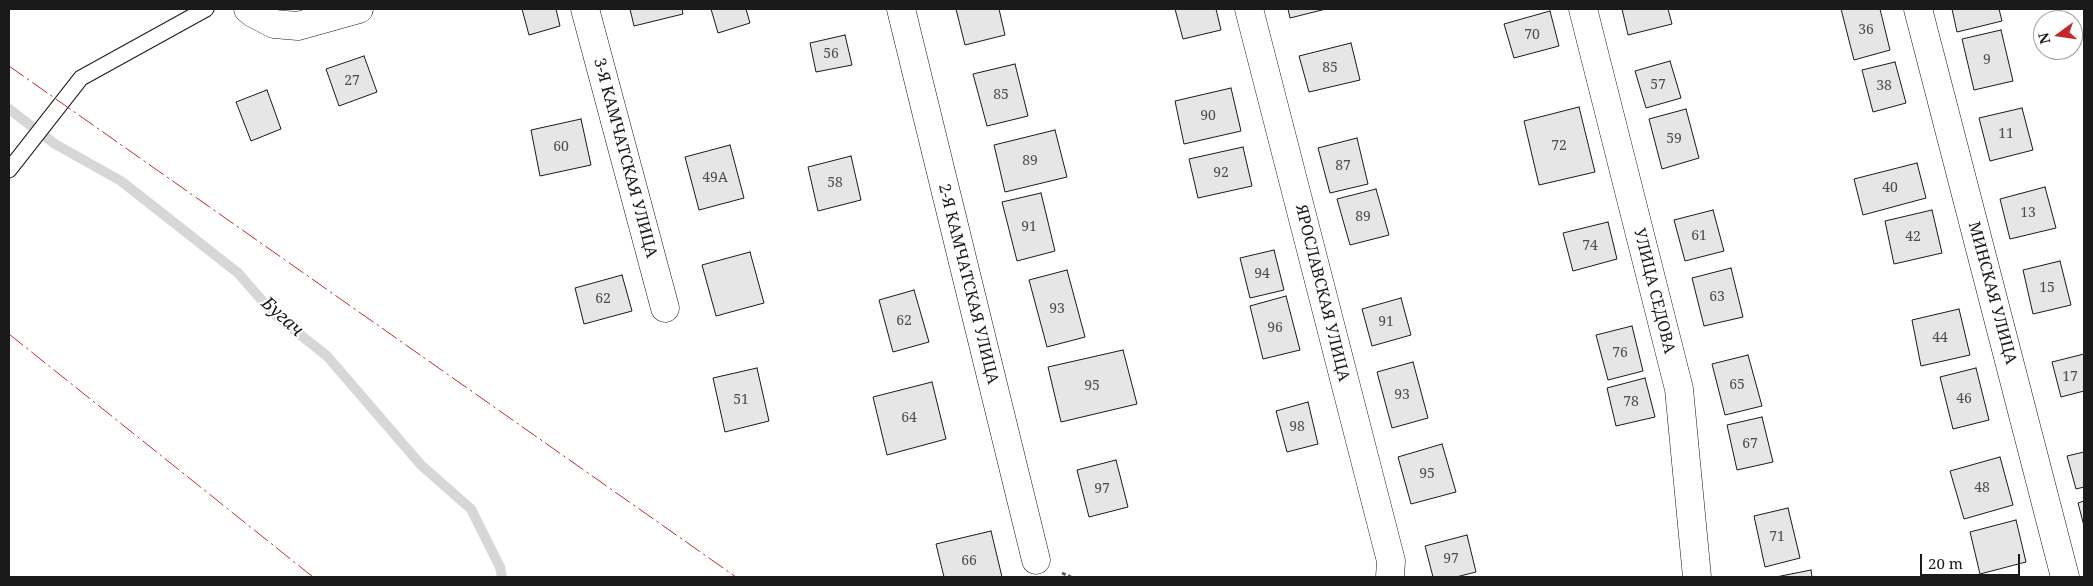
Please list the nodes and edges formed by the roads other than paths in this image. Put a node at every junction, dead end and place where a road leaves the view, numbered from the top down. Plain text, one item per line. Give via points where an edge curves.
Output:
1 (206, 9) edge
2 (248, 9) edge
3 (359, 9) edge
4 (585, 9) edge
5 (901, 9) edge
6 (1248, 9) edge
7 (1583, 9) edge
8 (1918, 9) edge
9 (9, 170) edge
10 (665, 308) dead end
11 (1036, 560) dead end
12 (1390, 577) edge
13 (1697, 577) edge
14 (2065, 577) edge

1 - 9 lane via 81,78
2 - 3 street via 274,24 298,26
4 - 10 street, 3-Я КАМЧАТСКАЯ УЛИЦА
5 - 11 street, 2-Я КАМЧАТСКАЯ УЛИЦА
6 - 12 street, ЯРОСЛАВСКАЯ УЛИЦА via 1390,560
7 - 13 street, УЛИЦА СЕДОВА via 1679,389
8 - 14 street, МИНСКАЯ УЛИЦА

